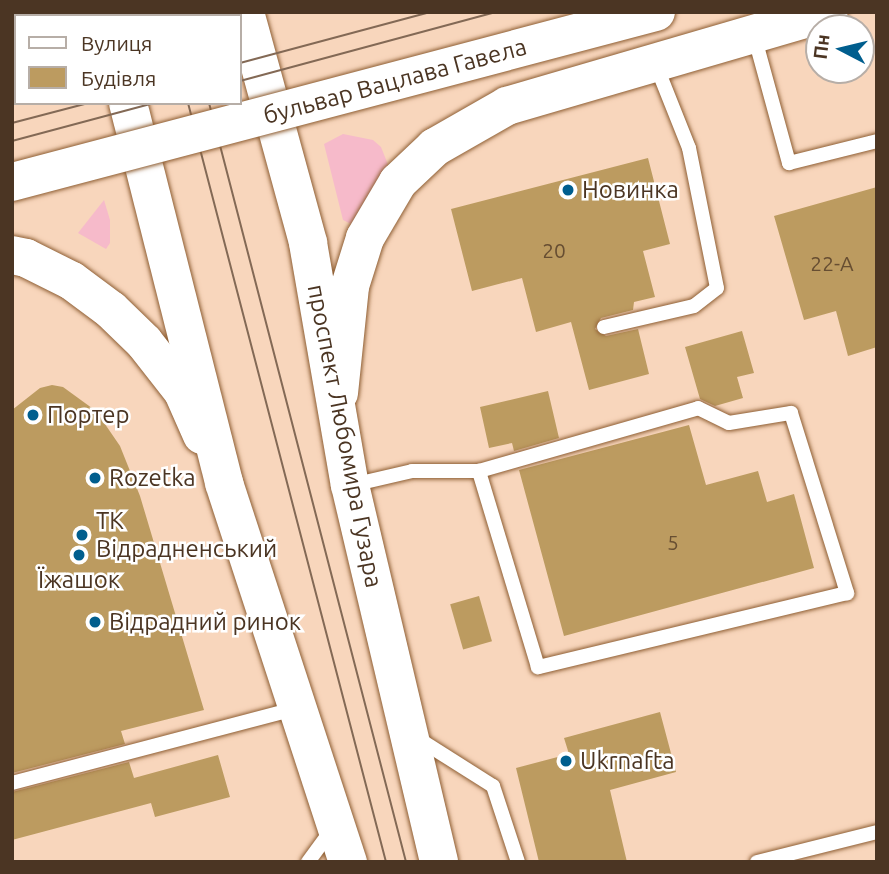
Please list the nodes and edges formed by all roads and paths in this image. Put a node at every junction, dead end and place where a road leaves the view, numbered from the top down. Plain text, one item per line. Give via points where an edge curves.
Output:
1 (245, 12) edge
2 (656, 12) edge
3 (829, 12) edge
4 (753, 33) junction
5 (654, 61) junction
6 (129, 105) edge
7 (877, 141) edge
8 (12, 183) edge
9 (12, 255) edge
10 (604, 327) dead end
11 (337, 420) junction
12 (479, 471) junction
13 (224, 483) junction
14 (351, 485) junction
15 (299, 708) junction
16 (405, 731) junction
17 (12, 783) edge
18 (338, 822) junction
19 (877, 832) edge
20 (308, 862) edge
21 (348, 862) edge
22 (439, 862) edge
23 (518, 862) edge
24 (757, 862) edge

1 - 11 main road, проспект Любомира Гузара via 308,243
2 - 8 main road, бульвар Вацлава Гавела, bridge
3 - 4 main road
4 - 5 main road
4 - 7 lane via 789,163
5 - 10 lane via 689,148 717,288 694,306
5 - 11 main road via 507,106 435,147 406,172 365,238 350,286
6 - 13 main road
9 - 13 main road via 26,257 72,282 144,342 183,392
11 - 14 main road, проспект Любомира Гузара
12 - 12 lane via 538,667 847,593 791,413 729,423 698,408
12 - 14 lane via 412,471
13 - 15 main road
14 - 16 main road, проспект Любомира Гузара
15 - 17 lane
15 - 18 main road
16 - 22 main road, проспект Любомира Гузара
16 - 23 lane via 493,786
18 - 20 lane
18 - 21 main road
19 - 24 lane

